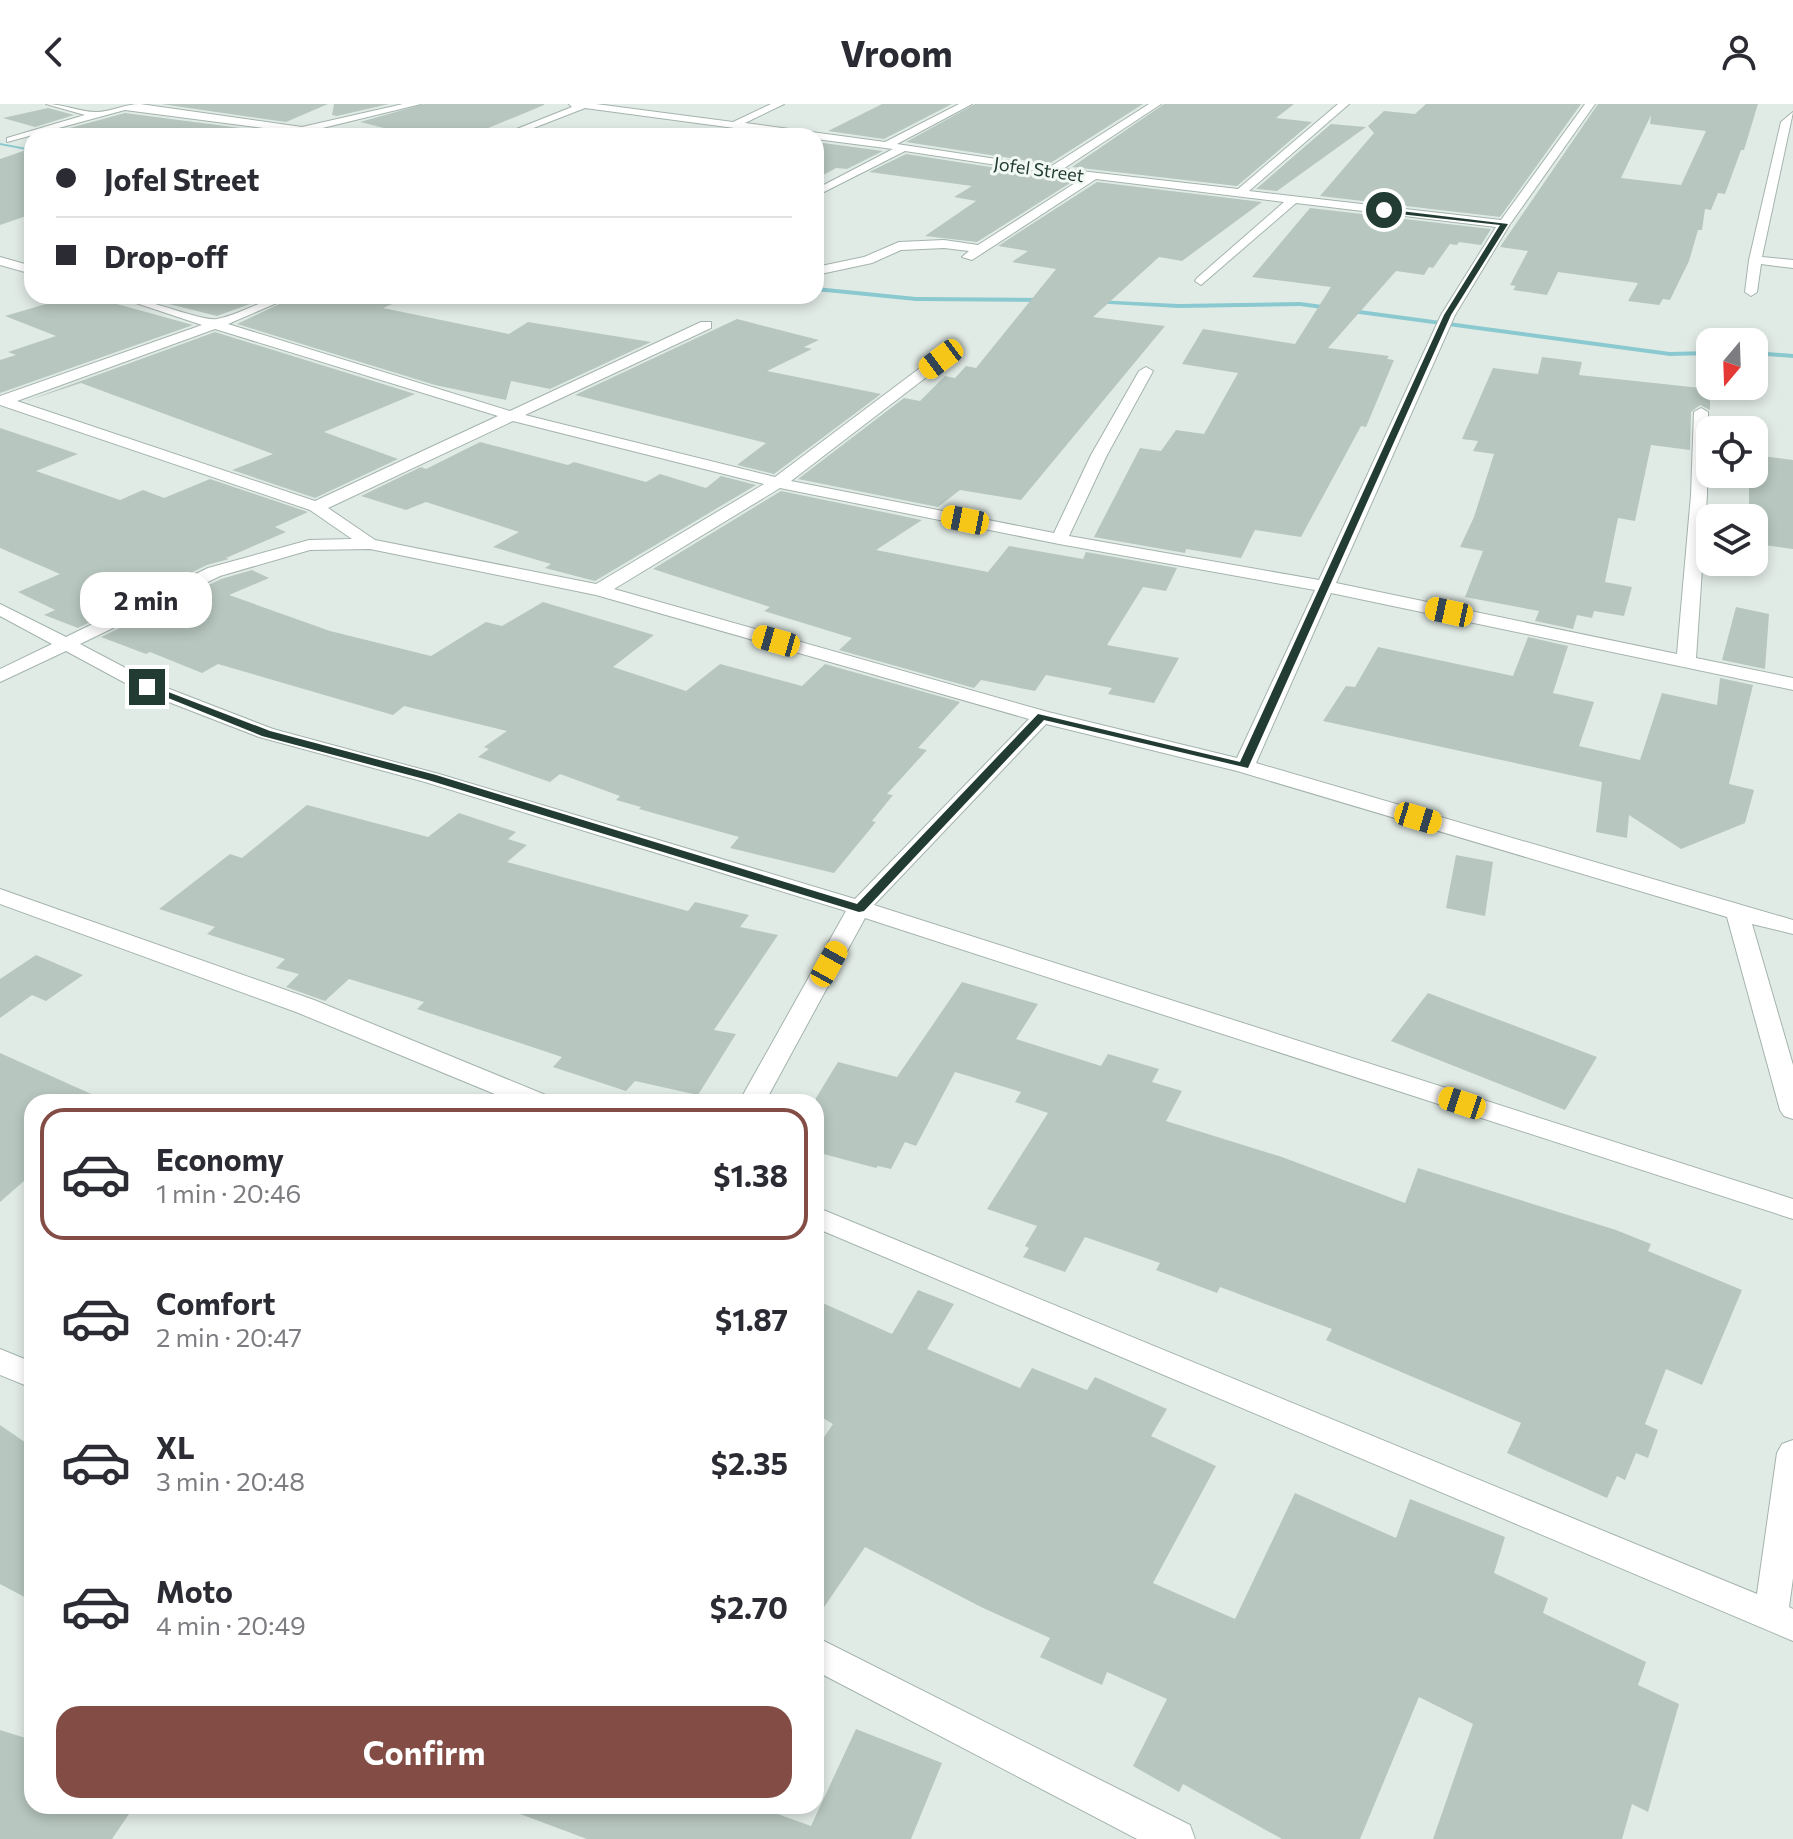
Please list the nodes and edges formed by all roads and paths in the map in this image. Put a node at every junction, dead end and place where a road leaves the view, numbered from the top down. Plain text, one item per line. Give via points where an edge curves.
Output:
1 (51, 104) edge
2 (416, 104) edge
3 (582, 104) edge
4 (779, 104) edge
5 (967, 104) edge
6 (1156, 104) edge
7 (1344, 104) edge
8 (1590, 104) edge
9 (130, 105) edge
10 (95, 114) junction
11 (1791, 120) edge
12 (736, 124) junction
13 (50, 128) edge
14 (288, 128) edge
15 (311, 128) edge
16 (524, 128) edge
17 (728, 128) edge
18 (765, 128) edge
19 (24, 136) edge
20 (824, 136) edge
21 (11, 140) dead end
22 (886, 145) junction
23 (903, 148) junction
24 (1052, 171) junction
25 (1094, 176) junction
26 (824, 189) edge
27 (1239, 194) junction
28 (1293, 200) junction
29 (1504, 224) junction
30 (981, 249) junction
31 (968, 257) dead end
32 (1755, 260) junction
33 (0, 261) edge
34 (1793, 264) edge
35 (24, 268) edge
36 (824, 269) edge
37 (1201, 281) dead end
38 (1751, 292) dead end
39 (148, 304) edge
40 (267, 304) edge
41 (217, 324) junction
42 (706, 325) dead end
43 (941, 359) dead end
44 (1146, 371) dead end
45 (1, 400) edge
46 (1701, 412) dead end
47 (512, 416) junction
48 (778, 483) junction
49 (316, 507) junction
50 (1059, 539) junction
51 (370, 544) junction
52 (1325, 586) junction
53 (599, 590) junction
54 (0, 609) edge
55 (66, 643) junction
56 (1686, 661) junction
57 (0, 676) edge
58 (1793, 684) edge
59 (1042, 717) junction
60 (1244, 766) junction
61 (0, 896) edge
62 (859, 908) junction
63 (1737, 913) junction
64 (1793, 927) edge
65 (520, 1094) edge
66 (756, 1094) edge
67 (1793, 1110) edge
68 (1793, 1209) edge
69 (824, 1220) edge
70 (0, 1361) edge
71 (24, 1372) edge
72 (1793, 1453) edge
73 (1782, 1620) edge
74 (824, 1657) edge
75 (1176, 1839) edge

1 - 10 street
2 - 15 street
3 - 12 street, Jofel Street
3 - 16 street
4 - 12 street
5 - 22 street
6 - 24 street
7 - 27 street
8 - 29 street
9 - 10 street
9 - 14 street
10 - 13 street
11 - 32 street
12 - 17 street
12 - 18 street, Jofel Street
19 - 21 street
20 - 22 street, Jofel Street
22 - 23 street, Jofel Street
23 - 24 street, Jofel Street
23 - 26 street
24 - 25 street, Jofel Street
25 - 27 street, Jofel Street
25 - 30 street
27 - 28 street, Jofel Street
28 - 29 street, Jofel Street
28 - 37 street
29 - 52 street via 1448,315
30 - 31 street
30 - 36 street via 899,246 868,260
32 - 34 street
32 - 38 street
33 - 35 street
39 - 41 street
40 - 41 street
41 - 45 street
41 - 47 street
42 - 47 street
43 - 48 street
44 - 50 street
45 - 49 street
46 - 56 street
47 - 48 street
47 - 49 street
48 - 50 street
48 - 53 street
49 - 51 street
50 - 52 street
51 - 53 street
51 - 55 street via 309,545 214,572
52 - 56 street
52 - 60 street
53 - 59 street
54 - 55 street
55 - 57 street
55 - 62 street via 147,687 266,733
56 - 58 street
59 - 60 street
59 - 62 street
60 - 63 street
61 - 65 street via 305,1006
62 - 66 street
62 - 68 street
63 - 64 street
63 - 67 street
69 - 73 street
70 - 71 street
72 - 73 street
74 - 75 street

